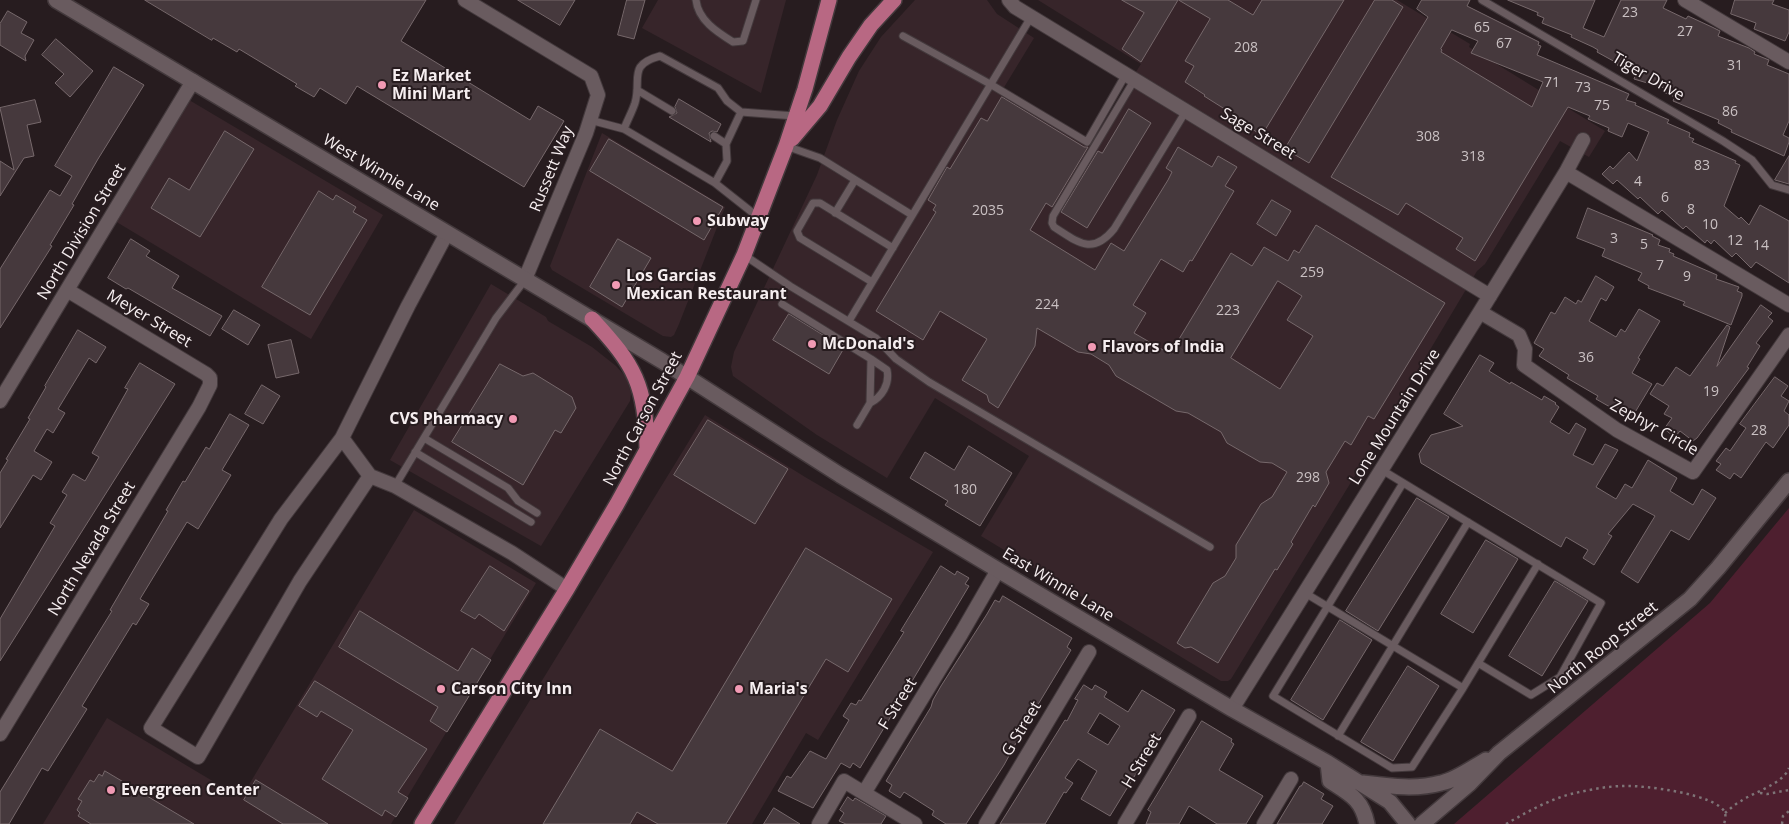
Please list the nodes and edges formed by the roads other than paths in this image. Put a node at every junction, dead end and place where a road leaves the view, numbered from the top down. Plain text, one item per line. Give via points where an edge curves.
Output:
1 (56, 0) edge
2 (465, 0) edge
3 (696, 0) edge
4 (756, 0) edge
5 (829, 0) edge
6 (894, 0) edge
7 (1010, 0) edge
8 (1482, 0) edge
9 (1684, 0) edge
10 (1031, 16) junction
11 (904, 36) dead end
12 (1789, 62) edge
13 (1130, 77) junction
14 (193, 81) junction
15 (990, 84) junction
16 (636, 90) junction
17 (672, 111) dead end
18 (1186, 111) junction
19 (741, 112) junction
20 (796, 116) junction
21 (590, 120) junction
22 (624, 129) junction
23 (714, 136) dead end
24 (1583, 140) dead end
25 (726, 144) junction
26 (786, 146) junction
27 (1566, 172) junction
28 (855, 180) junction
29 (715, 183) junction
30 (1789, 190) edge
31 (835, 212) junction
32 (912, 214) junction
33 (758, 217) junction
34 (447, 233) junction
35 (892, 248) junction
36 (744, 255) junction
37 (526, 279) junction
38 (872, 282) junction
39 (67, 290) junction
40 (1490, 296) junction
41 (782, 304) dead end
42 (1789, 305) edge
43 (1480, 312) junction
44 (592, 319) junction
45 (849, 321) junction
46 (1789, 335) edge
47 (871, 359) junction
48 (687, 377) junction
49 (209, 381) joint
50 (0, 401) edge
51 (870, 403) junction
52 (857, 425) dead end
53 (342, 438) junction
54 (424, 438) junction
55 (647, 451) junction
56 (415, 452) junction
57 (1382, 470) junction
58 (370, 476) junction
59 (1789, 481) edge
60 (1403, 483) junction
61 (394, 486) junction
62 (537, 513) dead end
63 (531, 522) dead end
64 (1468, 522) junction
65 (1210, 547) dead end
66 (1538, 564) junction
67 (998, 570) junction
68 (567, 589) junction
69 (1304, 593) junction
70 (1328, 607) junction
71 (1392, 646) junction
72 (1088, 652) dead end
73 (1478, 663) junction
74 (1463, 688) junction
75 (1232, 709) junction
76 (1189, 716) dead end
77 (0, 734) edge
78 (1338, 736) junction
79 (1498, 754) junction
80 (1328, 764) junction
81 (1291, 778) dead end
82 (1358, 782) junction
83 (864, 793) junction
84 (422, 824) edge
85 (819, 824) edge
86 (915, 824) edge
87 (986, 824) edge
88 (1125, 824) edge
89 (1264, 824) edge
90 (1368, 824) edge
91 (1408, 824) edge
92 (1422, 824) edge

1 - 14 street, West Winnie Lane
2 - 21 street, Russett Way via 588,73 598,95
3 - 4 lane via 697,10 714,29 733,42 743,41
5 - 20 main road, North Carson Street
6 - 26 main road via 849,57 820,106
7 - 10 street, Sage Street
8 - 30 lane, Tiger Drive via 1723,141 1752,160 1772,185
9 - 12 street
10 - 13 street, Sage Street
10 - 15 lane
11 - 15 lane
13 - 15 lane via 1086,142
13 - 18 street, Sage Street
13 - 18 lane via 1053,216 1054,227 1083,245 1107,238 1114,229
14 - 34 street, West Winnie Lane
14 - 39 street, North Division Street
15 - 32 lane
16 - 17 lane
16 - 19 lane via 639,70 646,60 660,56 718,88
16 - 22 lane via 635,102
18 - 40 street, Sage Street
19 - 20 lane
19 - 25 lane
20 - 26 main road, North Carson Street
21 - 22 lane
21 - 37 street, Russett Way
22 - 29 lane
23 - 25 lane
24 - 27 street, Lone Mountain Drive
25 - 29 lane via 727,161
26 - 28 lane via 820,158
26 - 33 main road, North Carson Street
27 - 40 street, Lone Mountain Drive
27 - 42 street
28 - 31 lane
28 - 32 lane
29 - 33 lane
31 - 35 lane
31 - 38 lane via 812,203 797,231 800,238
32 - 35 lane
33 - 36 main road, North Carson Street
34 - 37 street, West Winnie Lane
34 - 53 street
35 - 38 lane
36 - 45 lane
36 - 48 main road, North Carson Street
37 - 44 street, West Winnie Lane
37 - 54 lane via 496,318
38 - 45 lane
39 - 49 street, Meyer Street via 206,374
39 - 50 street, North Division Street
40 - 43 street, Lone Mountain Drive
41 - 47 lane
43 - 46 street, Zephyr Circle via 1519,335 1525,349 1524,365 1617,430 1693,472
43 - 57 street, Lone Mountain Drive
44 - 48 street, West Winnie Lane
44 - 55 main road via 622,353 639,383 646,418
45 - 65 lane via 876,338 896,359 930,382
47 - 51 lane
47 - 51 lane via 887,370 888,380 878,399
48 - 55 main road, North Carson Street
48 - 67 street, East Winnie Lane via 840,475
49 - 77 street, North Nevada Street via 199,407
51 - 52 lane
53 - 58 street
53 - 58 street via 281,519 151,728 198,757 300,581
54 - 56 lane
54 - 62 lane via 508,488 518,500
55 - 68 main road, North Carson Street
56 - 61 lane
56 - 63 lane
57 - 60 lane
57 - 69 street, Lone Mountain Drive
58 - 61 street
59 - 79 street, North Roop Street via 1690,599
60 - 64 lane
60 - 70 lane
61 - 68 street via 512,553
64 - 66 lane
64 - 71 lane
66 - 73 lane
66 - 73 lane via 1601,603 1560,677 1531,695
67 - 75 street, East Winnie Lane
67 - 83 street, F Street
68 - 84 main road, North Carson Street
69 - 70 lane
69 - 75 street, Lone Mountain Drive
70 - 71 lane
70 - 78 lane via 1273,696
71 - 74 lane
71 - 78 lane
72 - 87 street, G Street
73 - 74 lane
74 - 78 lane via 1412,767 1392,768
75 - 80 street, East Winnie Lane
76 - 88 street, H Street
79 - 82 street via 1442,783 1390,786
79 - 92 street, North Roop Street
80 - 82 street, East Winnie Lane
80 - 90 street via 1330,782 1356,800 1364,810
81 - 89 street
82 - 91 street, East Winnie Lane via 1390,802
83 - 85 street via 844,781
83 - 86 street

